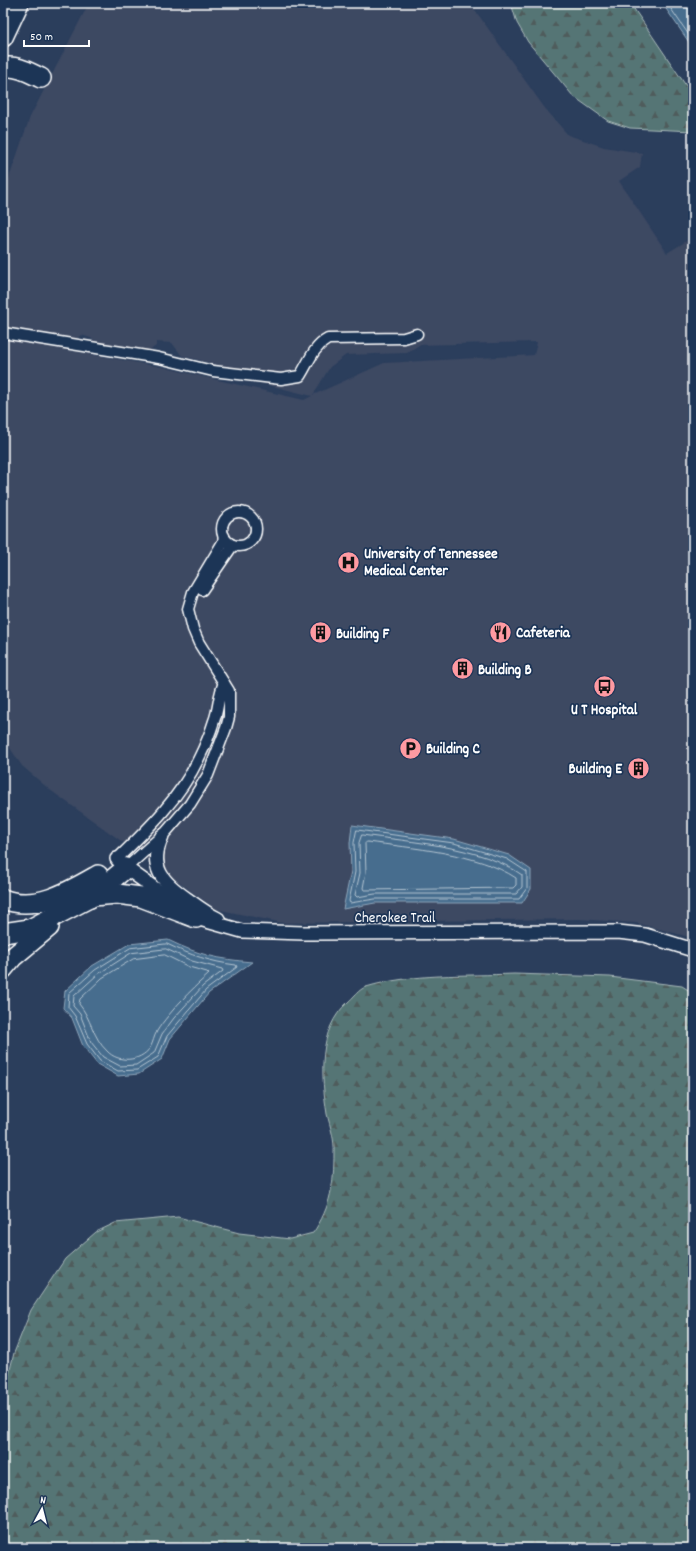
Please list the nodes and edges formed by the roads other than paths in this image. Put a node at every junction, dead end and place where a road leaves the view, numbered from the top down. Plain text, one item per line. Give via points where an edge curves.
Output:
1 (19, 3) edge
2 (3, 37) edge
3 (3, 68) edge
4 (41, 78) dead end
5 (3, 333) edge
6 (417, 334) dead end
7 (224, 536) junction
8 (233, 545) junction
9 (192, 620) junction
10 (224, 684) junction
11 (162, 836) junction
12 (121, 863) junction
13 (98, 875) junction
14 (93, 896) junction
15 (3, 899) edge
16 (196, 918) junction
17 (3, 923) edge
18 (242, 931) junction
19 (3, 933) edge
20 (693, 950) edge
21 (3, 969) edge

1 - 2 highway
3 - 4 highway via 25,70
5 - 6 street via 159,358 213,371 281,379 300,376 320,343 328,339 404,338
7 - 8 street
7 - 8 street via 223,521 231,513 242,512 252,517 256,528 254,538 244,545
7 - 9 street via 190,600 188,609
8 - 9 street via 199,595
9 - 10 street via 199,643
10 - 11 street via 230,691 229,717 208,775 190,804
10 - 12 street via 220,691 215,721 199,759 178,793
11 - 12 street
11 - 18 street via 156,859 165,881 206,914
12 - 13 highway
12 - 14 highway
12 - 16 street, Cherokee Trail
13 - 15 highway via 58,896 33,903
13 - 17 highway via 82,891 59,905 25,920
14 - 16 highway via 117,894 142,897
14 - 19 highway via 30,929
14 - 21 highway via 36,936
16 - 18 street, Cherokee Trail
18 - 20 street, Cherokee Trail via 618,932 645,935

